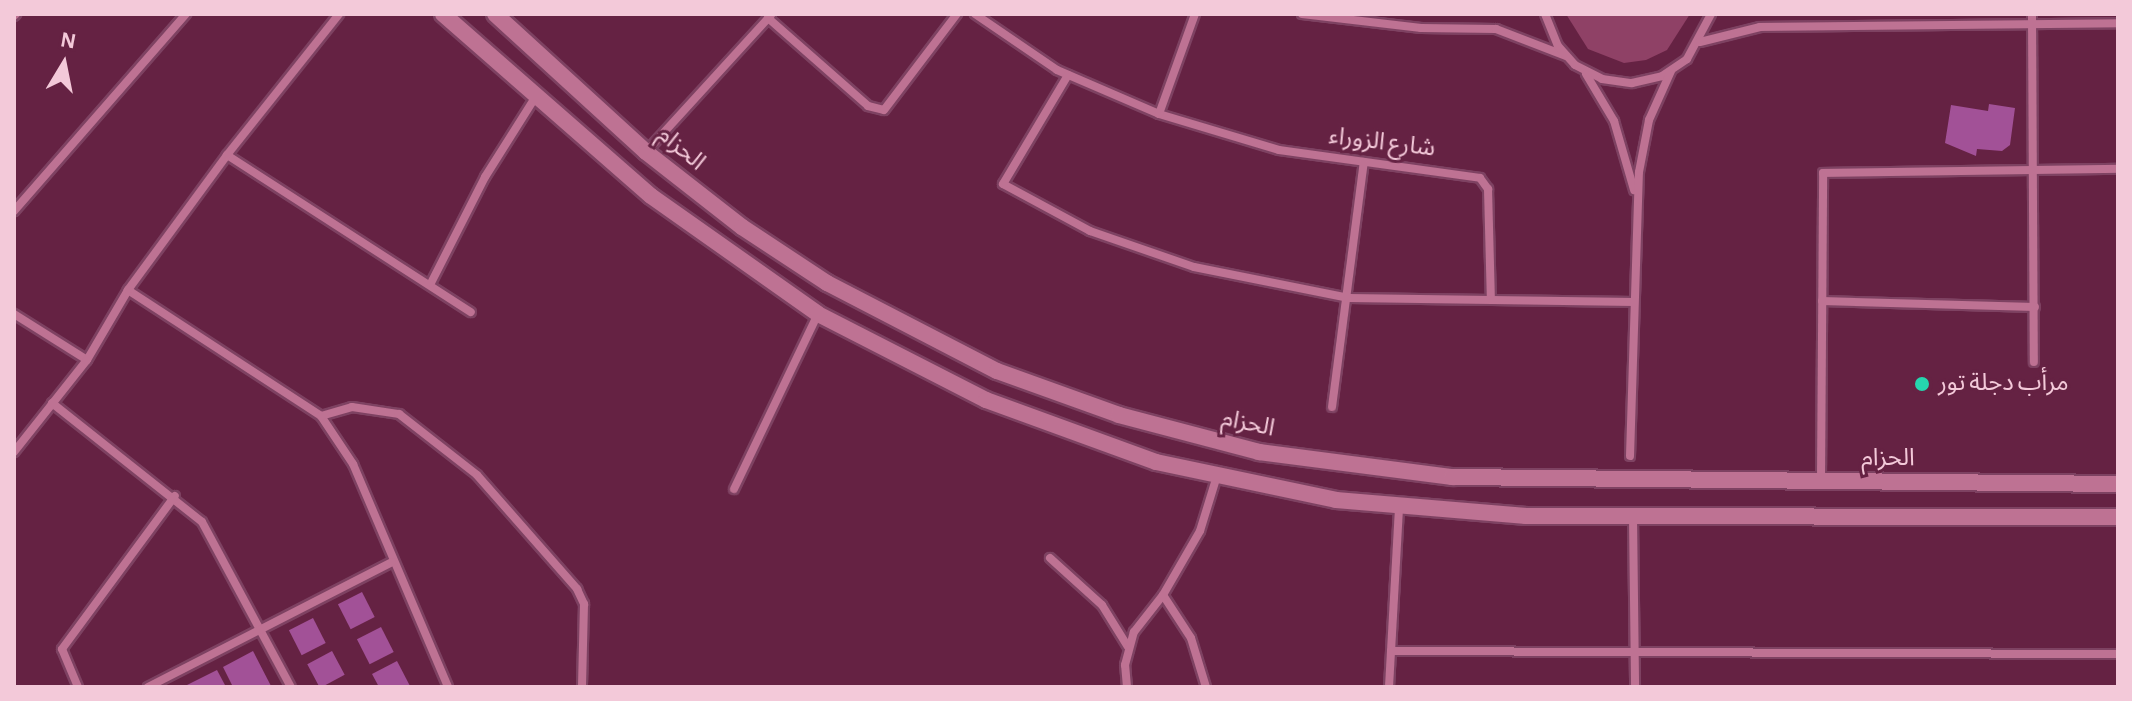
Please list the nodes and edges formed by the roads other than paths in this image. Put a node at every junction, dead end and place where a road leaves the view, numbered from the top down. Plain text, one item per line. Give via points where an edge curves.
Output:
1 (186, 14) edge
2 (339, 14) edge
3 (443, 14) edge
4 (495, 14) edge
5 (957, 14) edge
6 (975, 14) edge
7 (1195, 14) edge
8 (1302, 14) edge
9 (1545, 14) edge
10 (1711, 14) edge
11 (770, 16) edge
12 (2033, 19) edge
13 (2118, 23) edge
14 (1700, 42) junction
15 (1566, 56) junction
16 (1584, 71) junction
17 (1671, 71) junction
18 (1068, 75) junction
19 (536, 96) junction
20 (1159, 114) junction
21 (646, 152) junction
22 (227, 155) junction
23 (1364, 162) junction
24 (2118, 169) edge
25 (2034, 171) junction
26 (1636, 202) junction
27 (14, 211) edge
28 (431, 283) junction
29 (128, 290) junction
30 (1349, 298) junction
31 (1491, 300) junction
32 (1822, 301) junction
33 (1634, 302) junction
34 (2035, 307) junction
35 (471, 312) dead end
36 (14, 314) edge
37 (818, 314) junction
38 (87, 360) junction
39 (2034, 362) dead end
40 (52, 403) junction
41 (1332, 407) dead end
42 (321, 416) junction
43 (14, 452) edge
44 (1630, 456) dead end
45 (1216, 479) junction
46 (1821, 483) junction
47 (2118, 484) edge
48 (734, 489) dead end
49 (175, 496) junction
50 (1399, 507) junction
51 (1633, 517) junction
52 (2118, 517) edge
53 (1050, 558) dead end
54 (392, 562) junction
55 (1163, 595) junction
56 (262, 626) junction
57 (1128, 647) junction
58 (1391, 651) junction
59 (1635, 653) junction
60 (2118, 654) edge
61 (78, 687) edge
62 (148, 687) edge
63 (291, 687) edge
64 (448, 687) edge
65 (582, 687) edge
66 (1127, 687) edge
67 (1206, 687) edge
68 (1389, 687) edge
69 (1635, 687) edge

1 - 27 street
2 - 22 street
3 - 19 main road
4 - 21 main road, الحزام
5 - 11 street via 884,110 868,106
6 - 18 street, شارع الزوراء
7 - 20 street
8 - 15 street via 1421,28 1496,29
9 - 15 street
10 - 14 street
11 - 21 street
12 - 13 street
12 - 14 street via 1760,27
12 - 25 street
14 - 17 street
15 - 16 street
16 - 17 street via 1632,83
16 - 26 street via 1614,121
17 - 26 street via 1649,120
18 - 20 street, شارع الزوراء
18 - 30 street via 1003,184 1090,231 1194,267
19 - 28 street via 485,177
19 - 37 main road via 651,196
20 - 23 street, شارع الزوراء via 1279,150
21 - 46 main road, الحزام via 774,249 904,326 997,371 1188,435 1259,452 1452,477
22 - 28 street
22 - 29 street
23 - 30 street
23 - 31 street, شارع الزوراء via 1480,178 1488,189
24 - 25 street
25 - 32 street via 1823,173
25 - 34 street
26 - 33 street
28 - 35 street
29 - 38 street
29 - 42 street
30 - 31 street
30 - 41 street
31 - 33 street
32 - 34 street
32 - 46 street
33 - 44 street
34 - 39 street
36 - 38 street
37 - 45 main road via 1015,412 1095,443
37 - 48 street
38 - 40 street
40 - 43 street
40 - 49 street
42 - 54 street via 353,464
42 - 65 street via 334,409 384,408 477,475 577,589 584,604
45 - 50 main road
45 - 55 street via 1200,531
46 - 47 main road, الحزام
49 - 56 street via 215,541
49 - 61 street via 62,649
50 - 51 main road
50 - 58 street
51 - 52 main road
51 - 59 street
53 - 57 street via 1102,605
54 - 56 street
54 - 64 street
55 - 57 street
55 - 67 street via 1191,638
56 - 62 street
56 - 63 street
57 - 66 street
58 - 59 street
58 - 68 street
59 - 60 street
59 - 69 street

